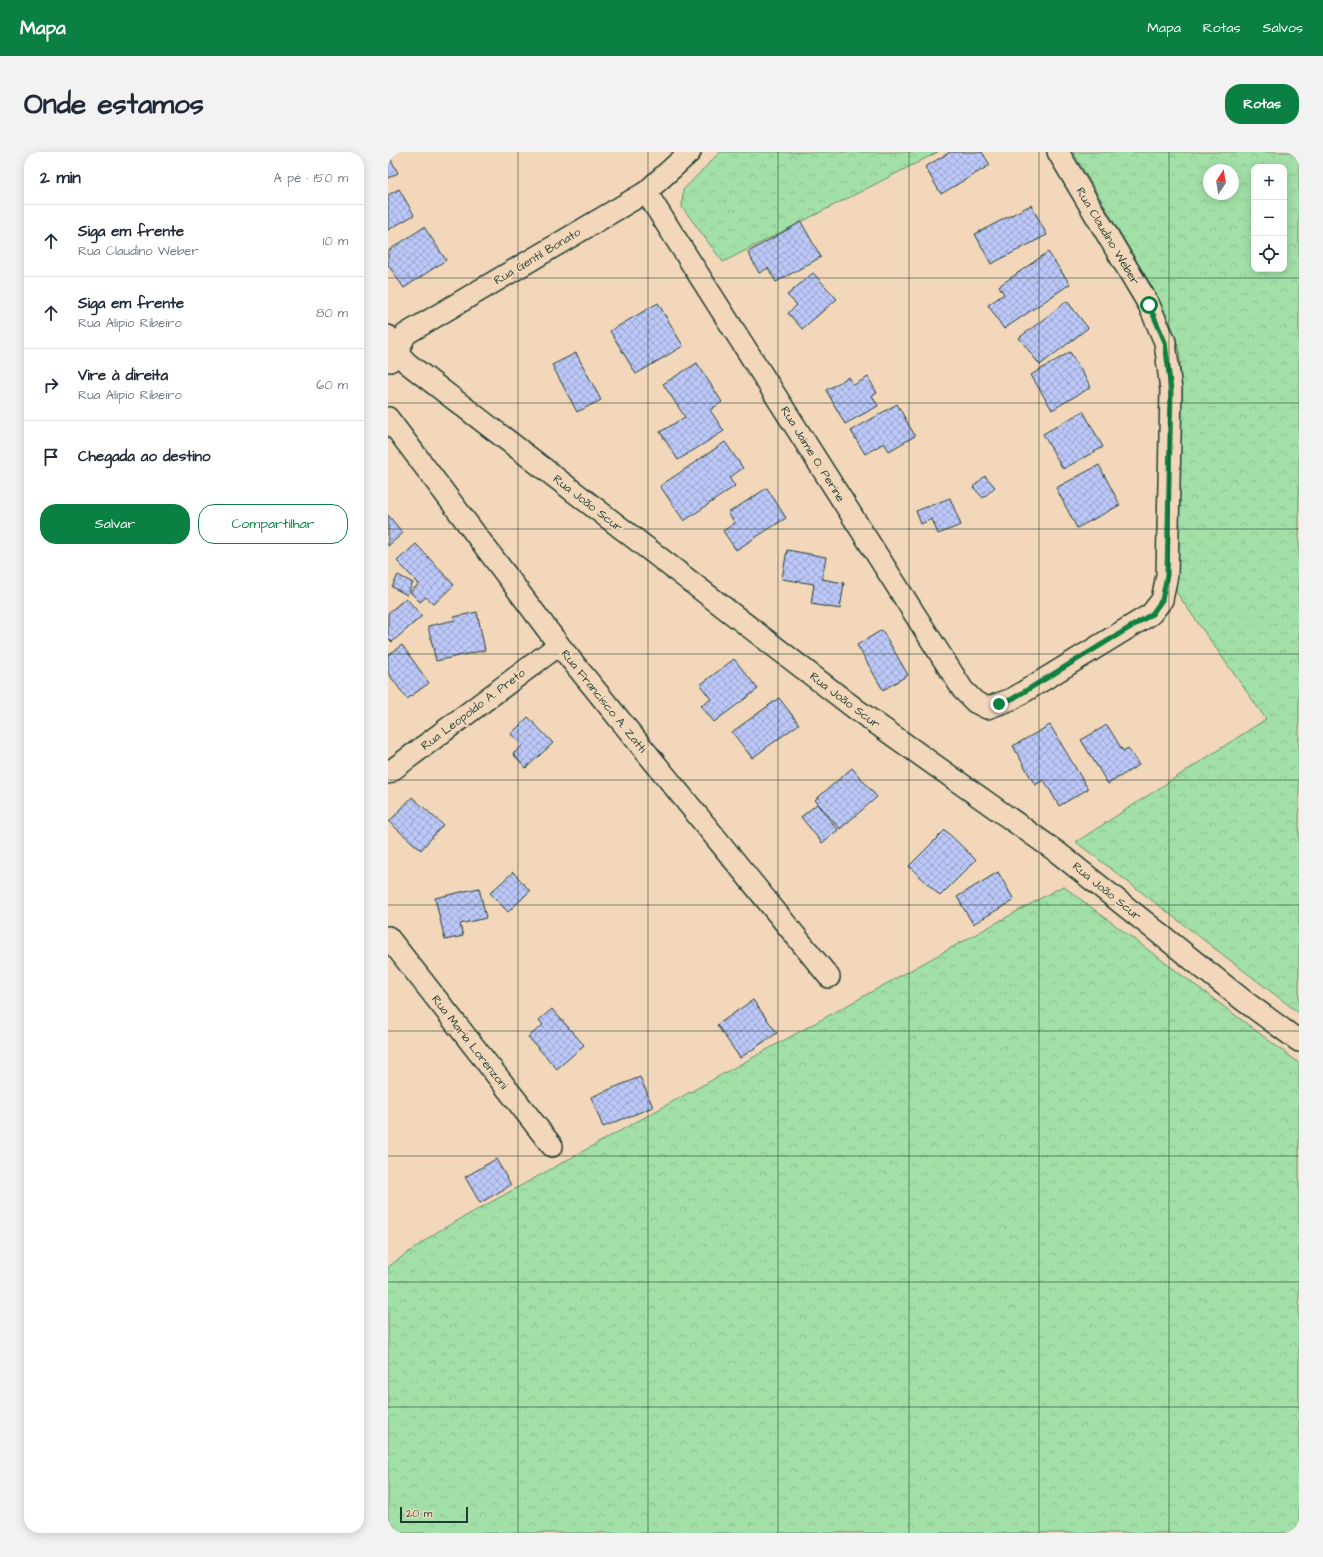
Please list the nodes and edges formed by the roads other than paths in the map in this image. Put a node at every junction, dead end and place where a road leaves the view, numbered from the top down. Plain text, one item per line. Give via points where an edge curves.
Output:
1 (690, 152) edge
2 (1058, 152) edge
3 (646, 192) junction
4 (391, 350) edge
5 (388, 418) edge
6 (559, 645) junction
7 (986, 708) joint
8 (388, 772) edge
9 (388, 937) edge
10 (829, 977) dead end
11 (1299, 1041) edge
12 (552, 1146) dead end

1 - 3 street, Rua Gentil Bonato
2 - 7 street, Rua Claudino Weber via 1149,305 1165,342 1171,390 1167,575 1162,600 1152,614 1012,699
3 - 4 street, Rua Gentil Bonato via 406,334
3 - 7 street, Rua Jaime O. Perine via 963,690 975,702
4 - 11 street, Rua João Scur via 857,710 1057,852 1243,1000
5 - 6 street, Rua Francisco A. Zatti
6 - 8 street, Rua Leopoldo A. Preto
6 - 10 street, Rua Francisco A. Zatti
9 - 12 street, Rua Maria Lorenzoni

